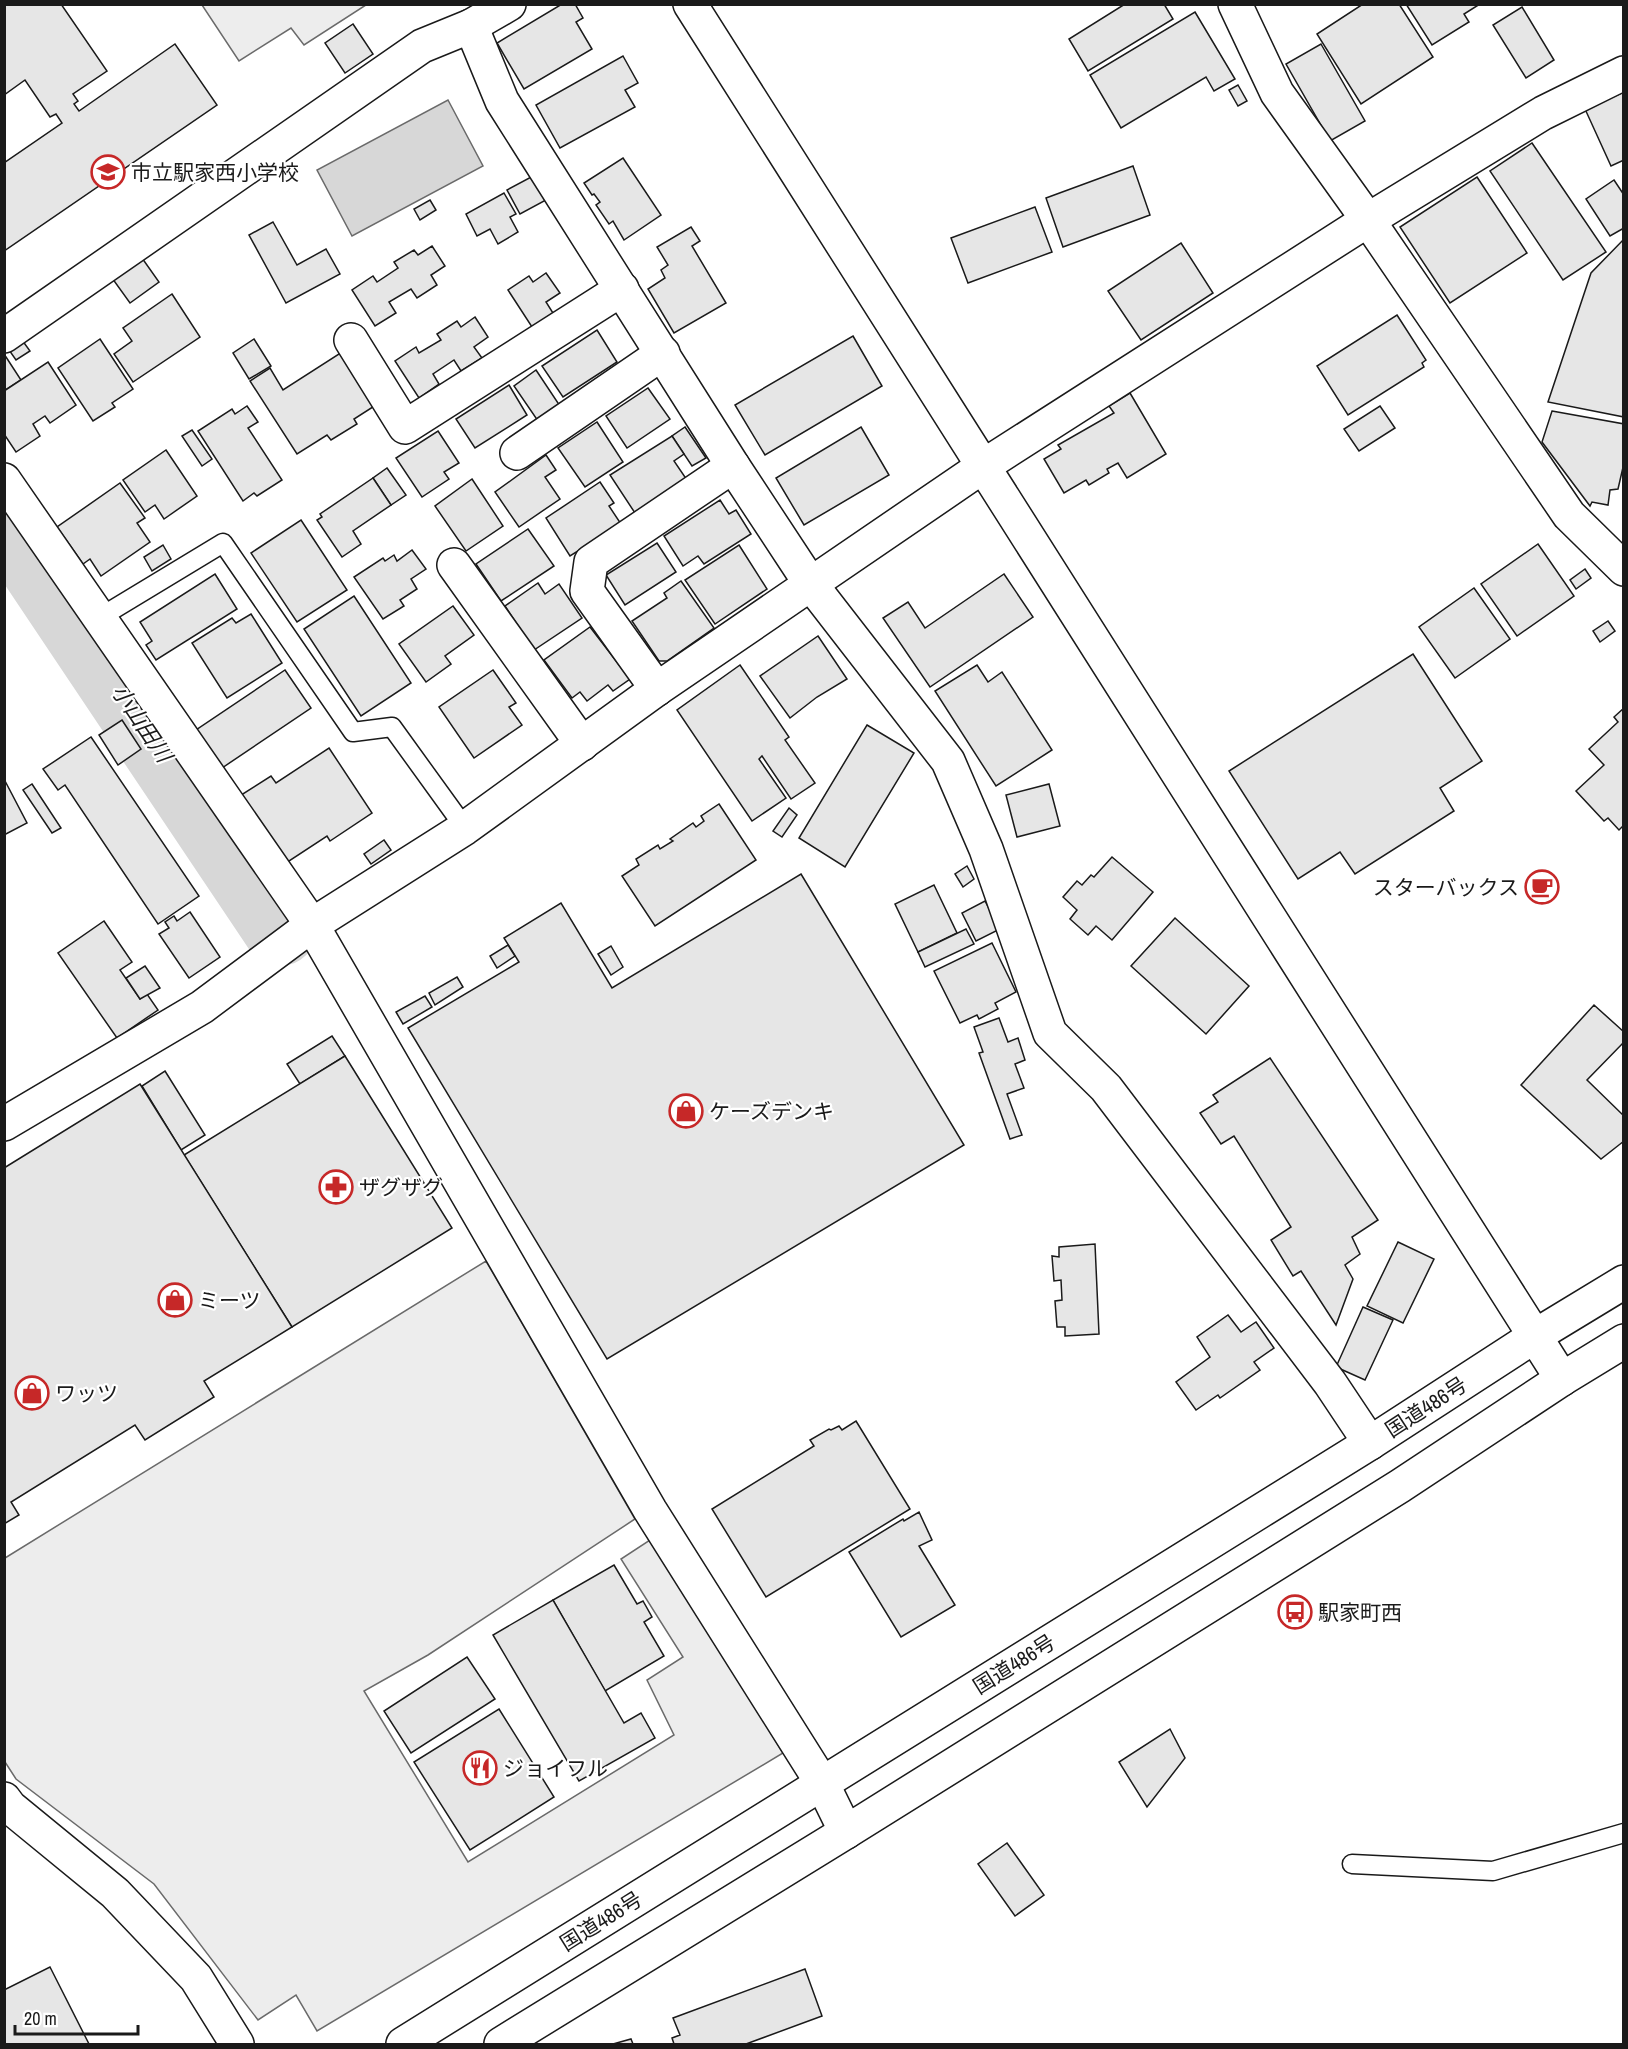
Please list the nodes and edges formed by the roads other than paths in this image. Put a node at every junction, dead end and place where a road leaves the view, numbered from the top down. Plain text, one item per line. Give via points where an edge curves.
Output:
1 (508, 4) edge
2 (690, 4) edge
3 (1235, 4) edge
4 (471, 26) junction
5 (1623, 73) edge
6 (1368, 220) junction
7 (622, 289) junction
8 (4, 336) edge
9 (351, 340) dead end
10 (663, 353) junction
11 (517, 453) dead end
12 (733, 466) junction
13 (982, 467) junction
14 (4, 480) edge
15 (454, 565) dead end
16 (1623, 568) edge
17 (810, 583) junction
18 (99, 618) junction
19 (657, 689) junction
20 (582, 744) junction
21 (465, 828) junction
22 (312, 925) junction
23 (4, 1124) edge
24 (1623, 1282) edge
25 (1535, 1336) junction
26 (1623, 1341) edge
27 (1562, 1379) junction
28 (1370, 1443) junction
29 (822, 1783) junction
30 (4, 1799) edge
31 (846, 1832) junction
32 (1623, 1833) edge
33 (1352, 1864) dead end
34 (237, 2044) edge
35 (403, 2044) edge
36 (501, 2044) edge

1 - 4 main road
2 - 13 main road
3 - 6 main road via 1276,93
4 - 7 main road via 502,101
4 - 8 main road via 422,46
5 - 6 main road via 1543,113
6 - 13 main road
6 - 16 main road via 1569,515
7 - 9 main road via 405,427
7 - 10 main road
10 - 11 main road
10 - 12 main road
12 - 17 main road
12 - 19 main road via 591,562 587,591
13 - 17 main road
13 - 25 main road
14 - 18 main road
15 - 20 main road
17 - 19 main road
17 - 28 main road via 948,761 986,849 1050,1033 1106,1088 1330,1383
18 - 21 lane via 223,543 353,732 392,727
18 - 22 main road
19 - 20 main road
20 - 21 main road
21 - 22 main road
22 - 23 main road via 202,1008
22 - 29 main road via 650,1510
24 - 25 main road, 国道486号
25 - 27 main road
25 - 28 main road, 国道486号
26 - 27 main road
27 - 31 main road via 1400,1486
28 - 29 main road, 国道486号
29 - 31 main road
29 - 35 main road, 国道486号
30 - 34 main road via 115,1893 196,1978
31 - 36 main road
32 - 33 lane via 1493,1871

